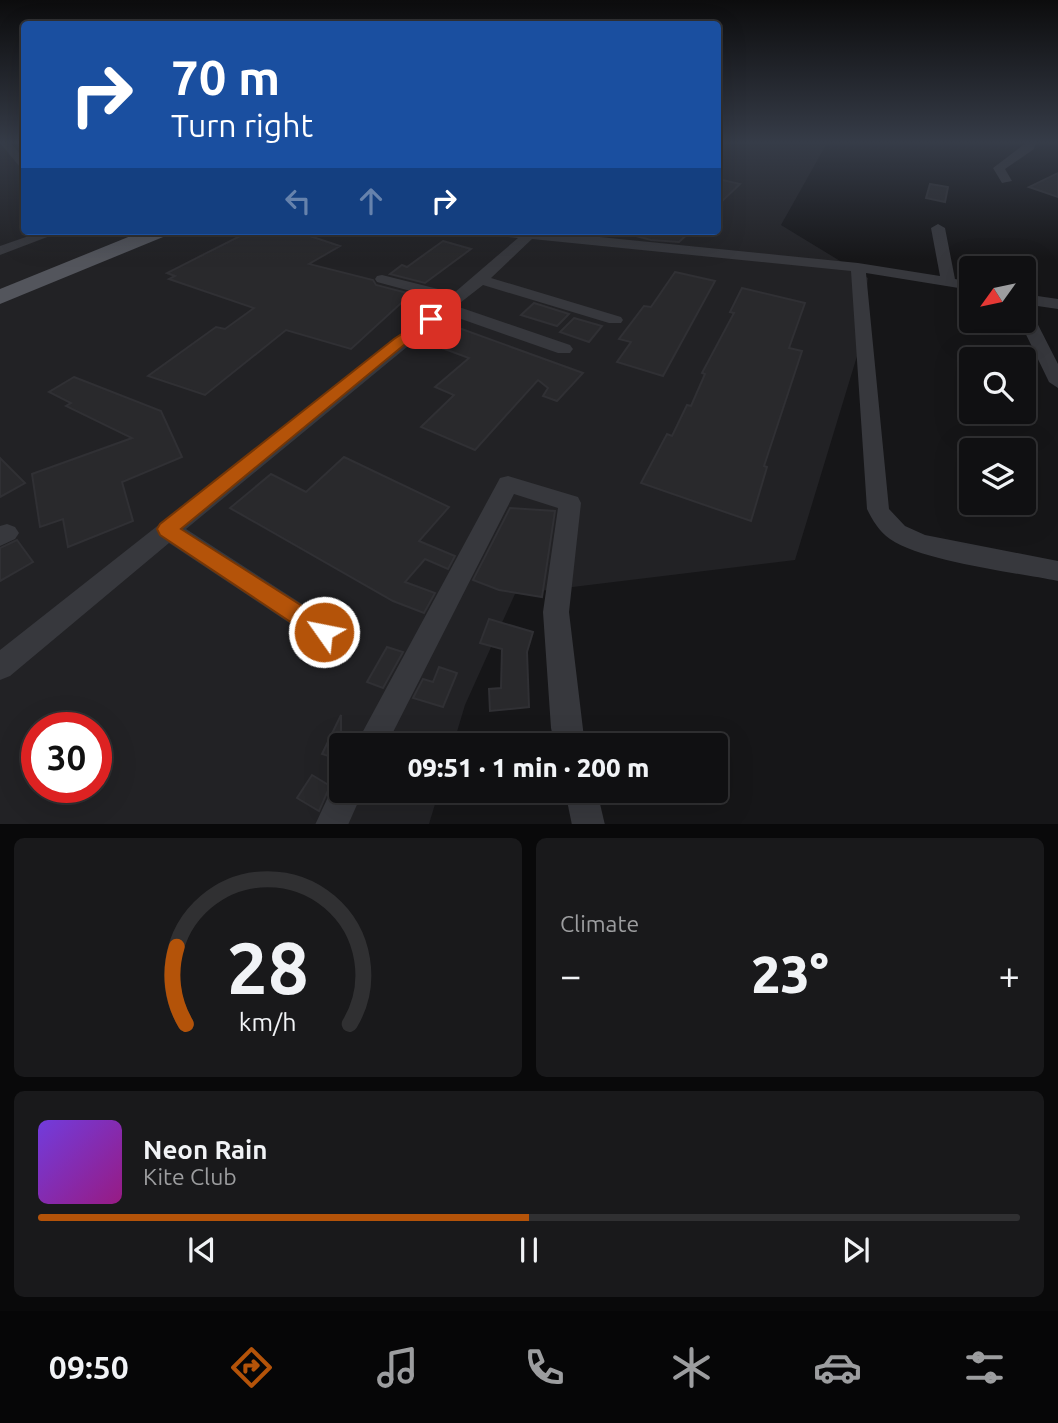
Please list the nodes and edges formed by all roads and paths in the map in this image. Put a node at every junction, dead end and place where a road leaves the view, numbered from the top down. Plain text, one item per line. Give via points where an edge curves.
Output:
1 (938, 228) dead end
2 (45, 235) edge
3 (132, 235) edge
4 (152, 235) edge
5 (527, 235) edge
6 (548, 235) edge
7 (0, 251) edge
8 (858, 267) junction
9 (382, 279) dead end
10 (481, 280) junction
11 (948, 281) junction
12 (959, 283) edge
13 (0, 286) edge
14 (0, 297) edge
15 (1036, 301) edge
16 (452, 304) junction
17 (1058, 304) edge
18 (615, 320) dead end
19 (1034, 333) edge
20 (564, 349) dead end
21 (1058, 382) edge
22 (167, 529) junction
23 (1058, 571) edge
24 (324, 632) dead end
25 (0, 667) edge
26 (377, 733) edge
27 (567, 733) edge
28 (341, 803) edge
29 (584, 803) edge
30 (331, 824) edge
31 (589, 824) edge

1 - 11 street
2 - 7 street
3 - 13 main road
4 - 14 main road
5 - 10 street
6 - 8 street
8 - 11 street
8 - 23 street via 878,509 884,520 920,544
9 - 16 street
10 - 16 street
10 - 18 street
11 - 12 street
15 - 17 street
16 - 20 street
16 - 22 street
19 - 21 street
22 - 24 street
22 - 25 street
26 - 27 street via 508,484 570,503 556,612
28 - 30 street
29 - 31 street

